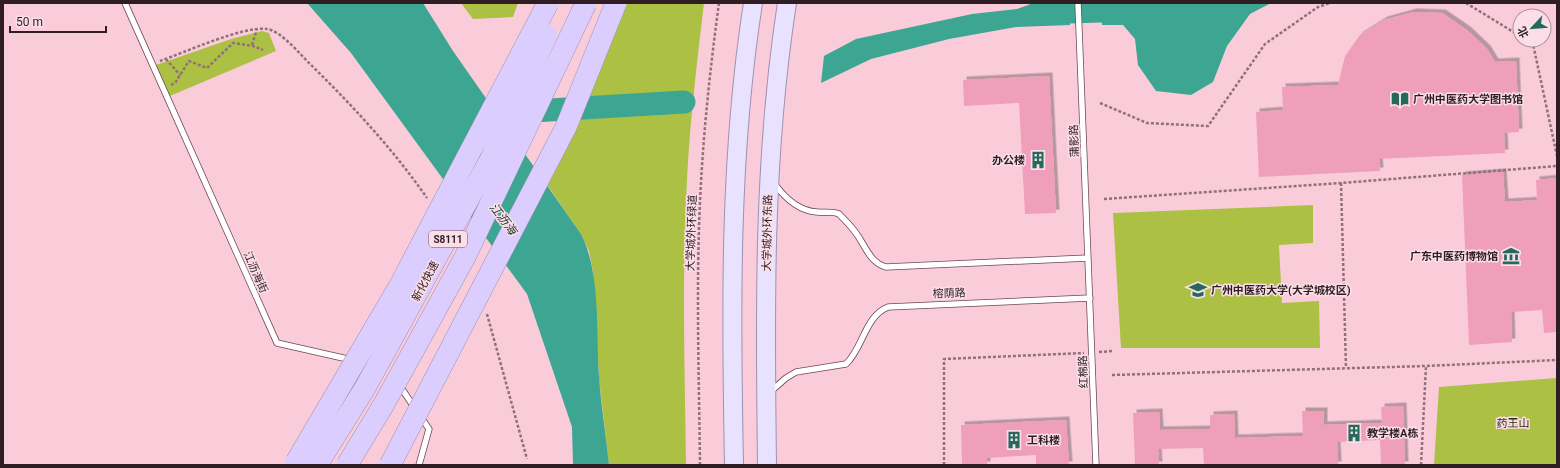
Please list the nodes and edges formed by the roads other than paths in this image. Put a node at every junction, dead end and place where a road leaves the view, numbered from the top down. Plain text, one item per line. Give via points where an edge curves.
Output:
1 (125, 3) edge
2 (548, 3) edge
3 (561, 3) edge
4 (586, 3) edge
5 (616, 3) edge
6 (753, 3) edge
7 (787, 3) edge
8 (1078, 3) edge
9 (769, 174) junction
10 (1088, 258) junction
11 (1089, 278) joint
12 (1090, 298) junction
13 (366, 363) dead end
14 (374, 364) dead end
15 (381, 366) dead end
16 (392, 374) dead end
17 (766, 395) junction
18 (296, 462) dead end
19 (317, 465) edge
20 (348, 465) edge
21 (390, 465) edge
22 (419, 465) edge
23 (734, 465) edge
24 (767, 465) edge
25 (1096, 465) edge

1 - 13 lane, 江沥海街 via 277,343
2 - 18 highway, bridge via 408,271
3 - 19 highway, 新化快速 / S8111, bridge via 490,160 365,388
4 - 20 highway, S8111, bridge via 465,257
5 - 21 highway, bridge via 566,127
6 - 23 main road via 739,119 733,214
7 - 9 main road, 大学城外环东路 via 776,81
8 - 10 lane, 蒲影路
9 - 10 lane via 782,192 797,206 812,212 839,214 857,235 870,256 886,267
9 - 17 main road, 大学城外环东路 via 765,286
10 - 11 lane, 蒲影路
11 - 12 lane, 红棉路
12 - 17 lane, 榕荫路 via 888,307 876,315 846,364 796,372
12 - 25 lane, 红棉路
14 - 15 lane
16 - 22 lane via 429,428
17 - 24 main road, 大学城外环东路

